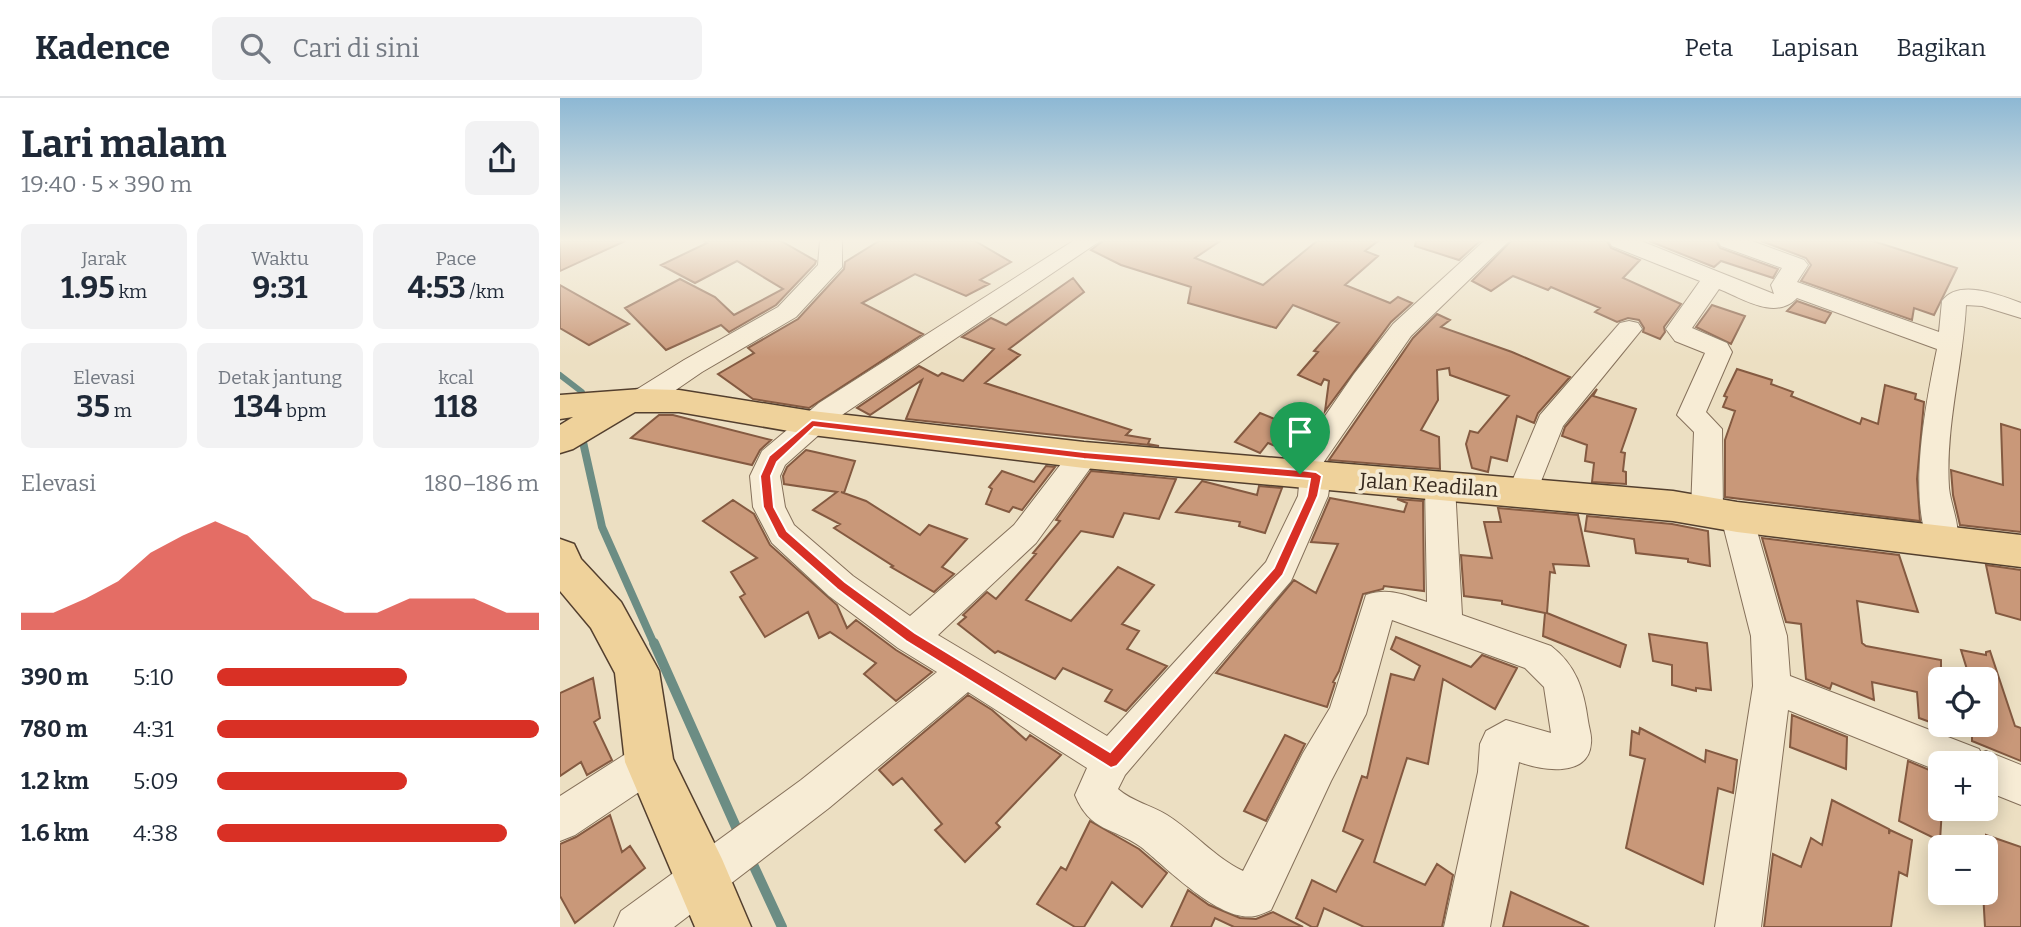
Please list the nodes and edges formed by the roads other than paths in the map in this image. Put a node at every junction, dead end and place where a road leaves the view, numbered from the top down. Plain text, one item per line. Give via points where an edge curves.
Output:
1 (818, 280) edge
2 (1031, 280) edge
3 (1457, 280) edge
4 (1713, 280) edge
5 (1718, 280) edge
6 (1786, 280) edge
7 (1783, 285) junction
8 (2021, 311) edge
9 (1629, 329) dead end
10 (1951, 345) junction
11 (620, 405) junction
12 (563, 422) edge
13 (812, 423) junction
14 (1084, 455) junction
15 (1308, 475) junction
16 (1440, 486) junction
17 (1523, 491) junction
18 (1722, 514) junction
19 (1943, 542) junction
20 (2021, 551) edge
21 (560, 555) edge
22 (1445, 624) junction
23 (911, 637) junction
24 (965, 672) junction
25 (1772, 686) junction
26 (1935, 751) edge
27 (1111, 761) junction
28 (649, 762) junction
29 (1998, 776) edge
30 (2021, 785) edge
31 (560, 820) edge
32 (709, 873) junction
33 (637, 927) edge
34 (723, 927) edge
35 (1468, 927) edge
36 (1738, 927) edge

1 - 11 street via 787,312
2 - 13 street
3 - 15 street via 1402,330 1364,380
4 - 18 street via 1679,329 1719,352 1691,416 1708,429
5 - 7 street via 1772,302 1787,295
6 - 7 street
7 - 10 street
8 - 10 street via 1961,296 1954,301
9 - 17 street via 1550,422
10 - 19 street via 1942,385 1934,488
11 - 12 main road, Jalan Keadilan
11 - 13 main road, Jalan Keadilan via 679,401
13 - 14 main road, Jalan Keadilan
13 - 23 street via 773,459 765,476 769,507 783,534 841,586
14 - 15 main road, Jalan Keadilan
14 - 23 street via 1025,534
15 - 16 main road, Jalan Keadilan
15 - 27 street via 1313,496 1279,571
16 - 17 main road, Jalan Keadilan
16 - 22 street
17 - 18 main road, Jalan Keadilan
18 - 19 main road, Jalan Keadilan
18 - 25 street via 1756,586 1769,636
19 - 20 main road, Jalan Keadilan
21 - 28 main road via 564,567 606,615 637,671
22 - 27 street via 1392,605 1378,605 1347,714 1255,894 1235,891 1153,830 1104,804 1095,795
22 - 35 street via 1554,667 1560,676 1572,744 1553,753 1506,739 1500,744
23 - 24 street
24 - 27 street
24 - 32 street
25 - 26 street
25 - 36 street
28 - 31 street
28 - 32 main road
29 - 30 street
32 - 33 street
32 - 34 main road

